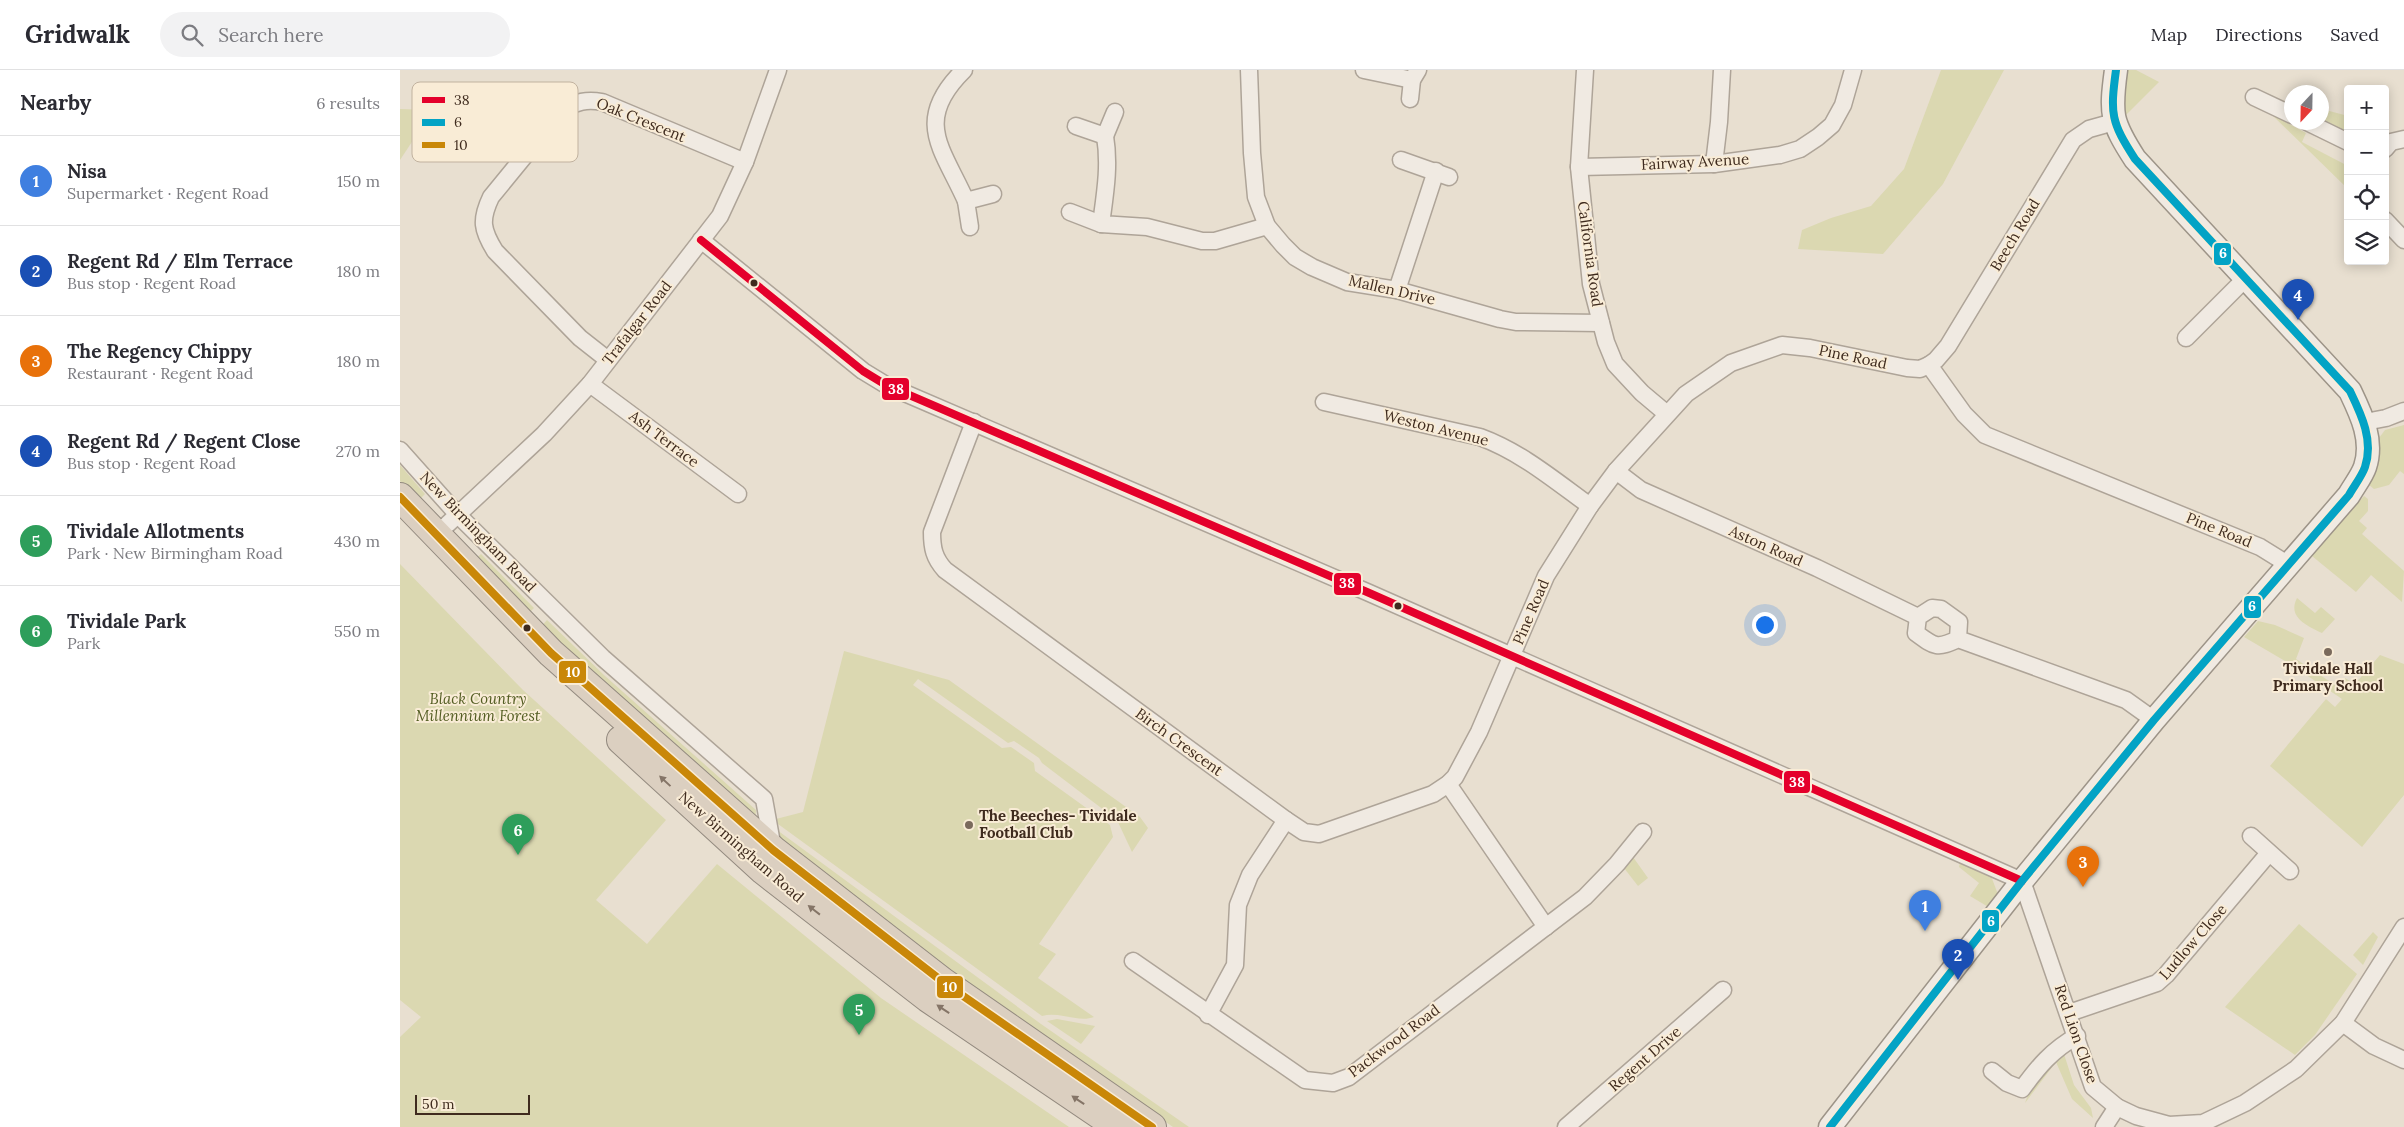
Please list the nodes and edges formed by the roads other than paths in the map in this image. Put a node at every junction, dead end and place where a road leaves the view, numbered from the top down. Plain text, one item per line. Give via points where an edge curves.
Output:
1 (778, 70) edge
2 (964, 70) edge
3 (1249, 70) edge
4 (1364, 70) edge
5 (1585, 70) edge
6 (1722, 70) edge
7 (1853, 70) edge
8 (2116, 70) edge
9 (1415, 75) edge
10 (2254, 97) dead end
11 (1410, 99) dead end
12 (578, 102) edge
13 (2284, 111) edge
14 (1115, 112) dead end
15 (2114, 122) junction
16 (1076, 126) dead end
17 (2324, 130) edge
18 (1105, 136) junction
19 (2404, 139) edge
20 (2344, 140) edge
21 (2389, 144) edge
22 (1401, 160) dead end
23 (521, 162) edge
24 (745, 162) junction
25 (1714, 164) junction
26 (1579, 167) junction
27 (993, 194) dead end
28 (966, 201) junction
29 (1070, 212) dead end
30 (1101, 224) junction
31 (2389, 224) edge
32 (1267, 226) junction
33 (970, 227) dead end
34 (701, 240) junction
35 (2404, 240) edge
36 (2247, 277) junction
37 (1397, 290) junction
38 (1601, 324) junction
39 (2186, 338) dead end
40 (608, 360) junction
41 (1928, 365) junction
42 (590, 384) junction
43 (1324, 402) dead end
44 (2404, 411) edge
45 (1667, 414) junction
46 (974, 422) junction
47 (2365, 422) junction
48 (400, 450) edge
49 (1616, 471) junction
50 (738, 494) dead end
51 (400, 497) edge
52 (1590, 506) junction
53 (458, 514) junction
54 (400, 523) edge
55 (430, 542) junction
56 (2290, 565) junction
57 (1918, 616) junction
58 (1958, 639) junction
59 (1512, 657) junction
60 (2154, 720) junction
61 (1448, 784) junction
62 (1286, 820) junction
63 (1643, 832) dead end
64 (2251, 836) dead end
65 (773, 850) junction
66 (2269, 853) junction
67 (2290, 871) dead end
68 (2022, 881) junction
69 (1546, 927) junction
70 (2404, 927) edge
71 (1133, 961) dead end
72 (1723, 990) dead end
73 (2069, 1013) junction
74 (1208, 1015) junction
75 (2343, 1023) junction
76 (2077, 1036) junction
77 (2404, 1060) edge
78 (1992, 1071) dead end
79 (2117, 1107) junction
80 (1118, 1127) edge
81 (1152, 1127) edge
82 (1566, 1127) edge
83 (1830, 1127) edge
84 (2104, 1127) edge

1 - 24 street, Trafalgar Road
2 - 28 street via 943,96 937,110 936,126 942,156
3 - 32 street, Mallen Drive via 1256,197
4 - 9 street
5 - 26 street, California Road
6 - 25 street
7 - 25 street, Fairway Avenue via 1843,105 1832,124 1818,137 1800,149 1780,155
8 - 15 street via 2112,95
9 - 11 street
10 - 13 street
12 - 24 street, Oak Crescent via 590,99 602,102
14 - 18 street
15 - 36 street via 2135,159
15 - 41 street, Beech Road via 2089,129 2073,140 1948,346
16 - 18 street
17 - 20 street
18 - 30 street via 1107,184
19 - 21 street
22 - 37 street via 1442,174
23 - 40 street, Oak Crescent via 484,210 486,236 495,251 580,338
24 - 34 street, Trafalgar Road via 720,216
25 - 26 street, Fairway Avenue
26 - 38 street, California Road via 1591,284
27 - 28 street
28 - 33 street
29 - 30 street
30 - 32 street via 1147,227 1202,241 1215,241
31 - 35 street
32 - 37 street, Mallen Drive via 1295,257 1312,267 1347,282
34 - 40 street, Trafalgar Road
34 - 46 street via 863,370 886,385
36 - 39 street
36 - 47 street via 2350,391
37 - 38 street, Mallen Drive via 1516,322
38 - 45 street, California Road via 1615,364 1642,394
40 - 42 street, Trafalgar Road
41 - 45 street, Pine Road via 1920,369 1907,368 1782,345 1731,364 1686,394
41 - 56 street, Pine Road via 1964,414 1985,435 2260,547
42 - 50 street, Ash Terrace
42 - 53 street, Trafalgar Road via 544,434
43 - 52 street, Weston Avenue via 1503,445
44 - 47 street
45 - 49 street, Pine Road
46 - 59 street
46 - 62 street, Birch Crescent via 932,532 936,560 945,570
47 - 56 street via 2368,446 2365,467 2349,495
48 - 53 street, New Birmingham Road
49 - 52 street, Pine Road
49 - 57 street, Aston Road via 1641,490
51 - 55 highway, New Birmingham Road
52 - 59 street, Pine Road via 1546,576
53 - 55 street, Trafalgar Road
53 - 65 street, New Birmingham Road via 604,658 764,799
54 - 55 highway, New Birmingham Road
55 - 65 highway, New Birmingham Road
80 -> 55 highway, New Birmingham Road via 928,998 763,870 540,665
56 - 60 street
57 - 58 street via 1932,608 1941,609 1959,622
57 - 58 street via 1916,633 1932,646 1942,646
58 - 60 street via 2126,700
59 - 61 street, Birch Crescent via 1479,732
59 - 68 street
60 - 68 street
61 - 62 street, Birch Crescent via 1433,794 1319,834 1304,832
61 - 69 street
62 - 74 street via 1250,875 1238,905 1235,965
63 - 69 street, Packwood Road via 1586,897
64 - 66 street
65 - 81 highway, New Birmingham Road via 943,982
66 - 67 street
66 - 73 street, Ludlow Close via 2157,983
68 - 73 street, Red Lion Close
68 - 83 street
69 - 74 street, Packwood Road via 1349,1077 1333,1083 1306,1080
70 - 75 street, Red Lion Close
71 - 74 street, Packwood Road
72 - 82 street, Regent Drive
73 - 76 street, Red Lion Close
75 - 77 street via 2374,1046
75 - 79 street, Red Lion Close via 2296,1068 2245,1103 2203,1124 2169,1126
76 - 78 street via 2044,1060 2022,1089 2007,1083
76 - 79 street, Red Lion Close via 2093,1087
79 - 84 street

